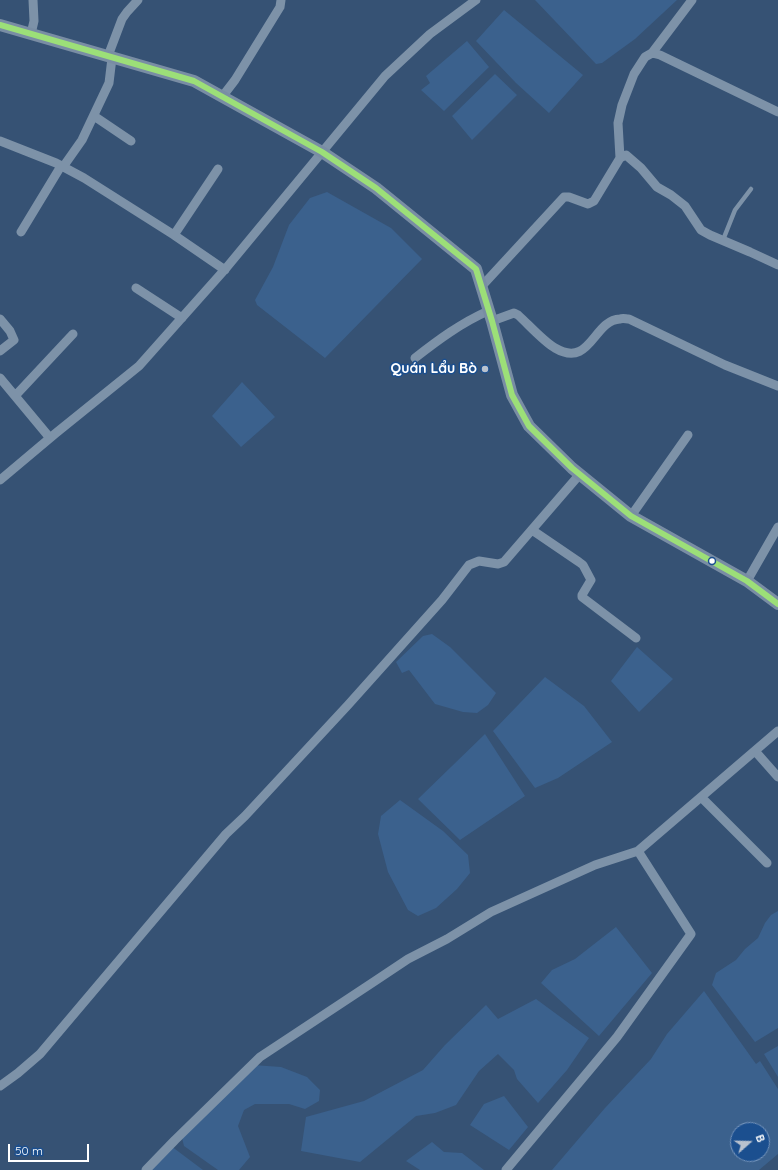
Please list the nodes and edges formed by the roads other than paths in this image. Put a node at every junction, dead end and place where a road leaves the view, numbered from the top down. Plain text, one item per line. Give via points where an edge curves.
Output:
1 (33, 0) edge
2 (138, 0) edge
3 (281, 0) edge
4 (476, 0) edge
5 (692, 0) edge
6 (0, 25) edge
7 (31, 34) junction
8 (652, 53) junction
9 (110, 57) junction
10 (222, 97) junction
11 (778, 112) edge
12 (94, 116) junction
13 (0, 141) edge
14 (131, 141) dead end
15 (322, 152) junction
16 (620, 158) junction
17 (62, 166) junction
18 (218, 169) dead end
19 (751, 189) dead end
20 (21, 232) dead end
21 (174, 235) junction
22 (722, 240) junction
23 (778, 265) edge
24 (225, 270) junction
25 (481, 287) junction
26 (136, 288) dead end
27 (490, 316) junction
28 (0, 318) edge
29 (182, 318) junction
30 (73, 334) dead end
31 (0, 351) edge
32 (415, 358) dead end
33 (0, 378) edge
34 (778, 386) edge
35 (15, 396) junction
36 (688, 435) dead end
37 (50, 438) junction
38 (580, 474) junction
39 (1, 476) edge
40 (631, 516) junction
41 (778, 527) edge
42 (532, 530) junction
43 (747, 581) junction
44 (778, 604) edge
45 (636, 638) dead end
46 (778, 731) edge
47 (755, 751) junction
48 (778, 777) edge
49 (701, 797) junction
50 (638, 851) junction
51 (767, 864) dead end
52 (0, 1086) edge
53 (146, 1170) edge
54 (506, 1170) edge

1 - 7 street via 34,21
2 - 9 street via 122,20
3 - 10 street via 280,7
4 - 15 street via 430,34 385,76
5 - 8 street
6 - 7 street
7 - 9 street
8 - 11 street
8 - 16 street via 645,57 634,74 622,105 618,123
9 - 10 street via 194,81
9 - 12 street via 109,83
10 - 15 street
12 - 14 street
12 - 17 street via 82,140
13 - 17 street
15 - 24 street
15 - 25 street via 376,188 476,269
16 - 22 street via 626,155 630,158 657,187 685,206 701,230
16 - 25 street via 594,201 588,204 564,197
17 - 20 street
17 - 21 street
18 - 21 street
19 - 22 lane via 735,210
21 - 24 street
22 - 23 street
24 - 29 street
25 - 27 street
26 - 29 street
27 - 32 street via 471,319 445,334
27 - 34 street via 514,313 554,348 574,354 609,322 619,318 629,320 725,365
27 - 38 street via 512,395 529,426
28 - 31 street via 14,340
29 - 37 street via 138,366
30 - 35 street
33 - 35 street
35 - 37 street
36 - 40 street
37 - 39 street
38 - 40 street
38 - 42 street
40 - 43 street
41 - 43 street
42 - 45 street via 583,565 590,580 582,598
42 - 52 street via 501,564 479,561 469,565 442,600 348,705 221,840 40,1054
43 - 44 street
46 - 47 street
47 - 48 street
47 - 49 street
49 - 50 street
49 - 51 street
50 - 53 street via 595,865 491,912 408,959 260,1057
50 - 54 street via 691,934 617,1038

